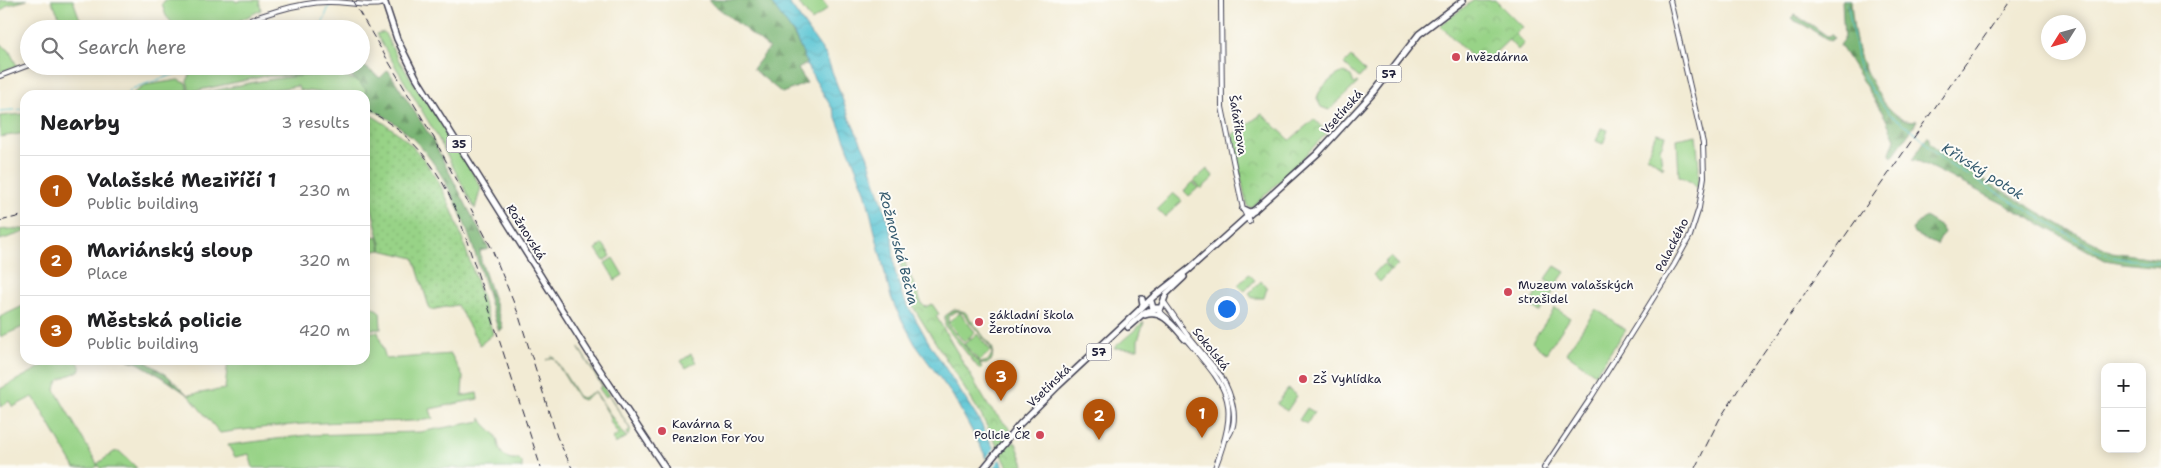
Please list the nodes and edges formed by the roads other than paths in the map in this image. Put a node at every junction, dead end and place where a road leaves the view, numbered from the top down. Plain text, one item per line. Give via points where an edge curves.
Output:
1 (1221, 0) edge
2 (1464, 0) edge
3 (1670, 0) edge
4 (384, 2) edge
5 (251, 20) edge
6 (20, 68) edge
7 (0, 76) edge
8 (1318, 153) junction
9 (1243, 209) junction
10 (1257, 210) junction
11 (1248, 220) junction
12 (1153, 298) junction
13 (1142, 299) dead end
14 (1164, 302) junction
15 (1156, 309) junction
16 (1137, 316) junction
17 (1185, 339) junction
18 (1225, 440) junction
19 (665, 468) edge
20 (986, 468) edge
21 (1215, 468) edge
22 (1544, 468) edge

1 - 9 street, Šafaříkova via 1222,107
2 - 8 main road, Vsetínská / 57 via 1419,34 1375,91
3 - 22 street, Palackého via 1703,144 1704,177 1699,208 1690,236 1674,265
4 - 5 street via 370,5 331,2 265,14
4 - 19 main road, Rožnovská / 35 via 395,35 412,69 594,361
6 - 7 street
8 - 10 main road, Vsetínská / 57
8 - 11 main road, Vsetínská / 57 via 1307,167
9 - 10 main road via 1249,212
9 - 11 street, Šafaříkova
10 - 11 main road, Vsetínská / 57
11 - 12 main road, Vsetínská / 57
11 - 14 main road, Vsetínská / 57 via 1173,287
12 - 14 main road via 1161,297
12 - 15 main road via 1151,304
12 - 16 main road, Vsetínská / 57
13 - 16 main road
14 - 15 main road via 1162,308
14 - 18 street, Sokolská via 1226,385 1233,416 1230,434
15 - 16 main road, Vsetínská / 57
15 - 17 street, Sokolská
16 - 17 main road via 1160,314
16 - 20 main road, Vsetínská / 57 via 1059,388
17 - 18 street, Sokolská via 1213,371 1226,394 1230,415
18 - 21 street, Sokolská

